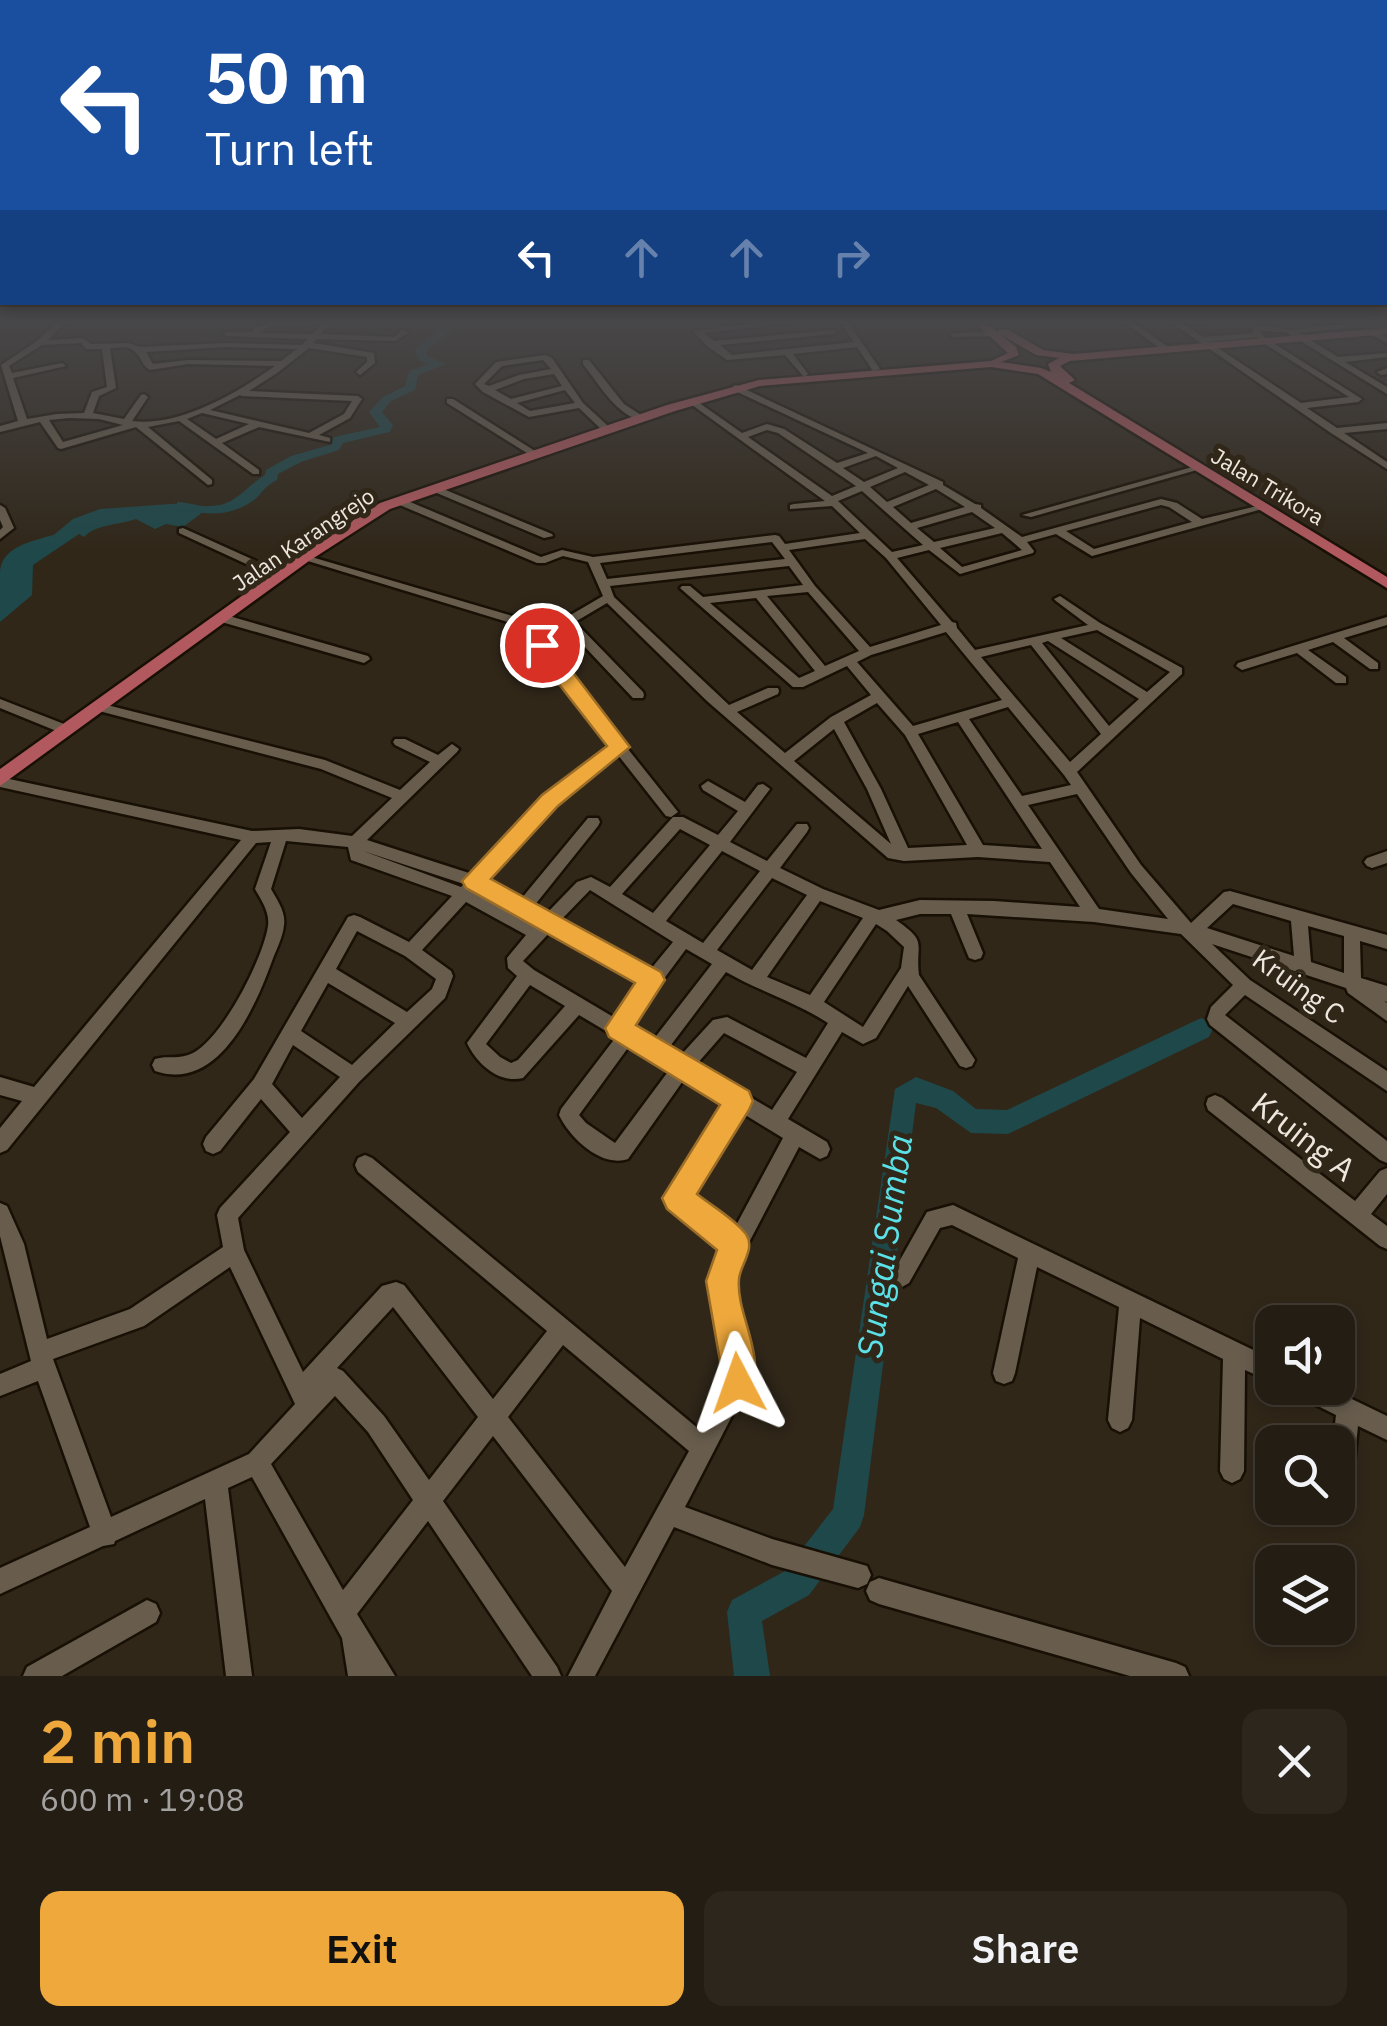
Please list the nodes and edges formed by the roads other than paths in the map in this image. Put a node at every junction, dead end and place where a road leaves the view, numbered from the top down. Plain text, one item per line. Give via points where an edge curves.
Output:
1 (12, 396) edge
2 (94, 396) edge
3 (236, 396) edge
4 (293, 396) edge
5 (497, 396) edge
6 (533, 396) edge
7 (575, 396) edge
8 (613, 396) edge
9 (700, 396) edge
10 (710, 396) edge
11 (754, 396) edge
12 (1083, 396) edge
13 (1094, 396) edge
14 (1284, 396) edge
15 (1354, 396) edge
16 (144, 397) dead end
17 (450, 402) dead end
18 (692, 402) junction
19 (508, 403) junction
20 (581, 404) junction
21 (1298, 406) junction
22 (199, 410) junction
23 (88, 415) junction
24 (179, 416) junction
25 (638, 417) junction
26 (44, 420) junction
27 (23, 422) junction
28 (134, 423) junction
29 (258, 424) junction
30 (1387, 426) edge
31 (604, 427) junction
32 (0, 429) edge
33 (1334, 431) junction
34 (311, 436) junction
35 (741, 436) junction
36 (327, 440) dead end
37 (215, 443) junction
38 (530, 452) junction
39 (876, 453) junction
40 (1387, 453) edge
41 (1370, 455) junction
42 (1387, 466) edge
43 (836, 467) junction
44 (906, 468) junction
45 (1199, 468) junction
46 (482, 470) junction
47 (256, 472) dead end
48 (208, 482) dead end
49 (938, 484) junction
50 (865, 488) junction
51 (436, 489) junction
52 (1077, 501) junction
53 (398, 502) junction
54 (833, 502) junction
55 (885, 506) junction
56 (1262, 506) junction
57 (977, 507) junction
58 (0, 508) edge
59 (794, 508) dead end
60 (1027, 514) dead end
61 (1100, 518) junction
62 (1201, 523) junction
63 (908, 528) junction
64 (1004, 528) junction
65 (1057, 530) junction
66 (182, 531) dead end
67 (868, 535) junction
68 (0, 536) edge
69 (548, 536) dead end
70 (1020, 541) junction
71 (784, 547) junction
72 (931, 548) junction
73 (661, 552) junction
74 (890, 556) junction
75 (304, 558) junction
76 (593, 560) junction
77 (792, 562) junction
78 (274, 573) junction
79 (1387, 573) edge
80 (673, 577) junction
81 (1387, 582) edge
82 (686, 588) dead end
83 (811, 588) junction
84 (255, 590) junction
85 (608, 591) junction
86 (758, 594) junction
87 (1060, 599) dead end
88 (702, 600) junction
89 (222, 618) junction
90 (570, 623) junction
91 (952, 626) junction
92 (1097, 626) junction
93 (1383, 627) edge
94 (551, 630) junction
95 (1334, 637) junction
96 (1052, 638) junction
97 (1034, 642) junction
98 (1298, 648) junction
99 (867, 652) junction
100 (976, 654) junction
101 (364, 659) dead end
102 (849, 661) junction
103 (1242, 666) dead end
104 (1374, 666) dead end
105 (824, 672) junction
106 (1341, 680) dead end
107 (773, 691) dead end
108 (638, 695) dead end
109 (880, 696) junction
110 (1147, 698) junction
111 (1013, 700) junction
112 (0, 703) edge
113 (99, 706) junction
114 (727, 710) junction
115 (960, 715) junction
116 (836, 720) junction
117 (59, 728) junction
118 (910, 732) junction
119 (1109, 735) junction
120 (400, 742) dead end
121 (620, 747) junction
122 (452, 749) dead end
123 (439, 760) junction
124 (786, 760) junction
125 (0, 770) edge
126 (1069, 771) junction
127 (0, 780) edge
128 (708, 786) dead end
129 (1081, 788) junction
130 (764, 789) dead end
131 (401, 796) junction
132 (1020, 802) junction
133 (747, 810) junction
134 (671, 812) dead end
135 (594, 822) dead end
136 (802, 828) dead end
137 (281, 835) junction
138 (252, 837) junction
139 (355, 842) junction
140 (720, 843) junction
141 (978, 851) junction
142 (904, 855) junction
143 (1056, 856) junction
144 (768, 868) junction
145 (469, 888) junction
146 (818, 893) junction
147 (612, 895) junction
148 (524, 907) junction
149 (956, 908) junction
150 (1094, 915) junction
151 (877, 916) junction
152 (1299, 918) junction
153 (655, 922) junction
154 (544, 928) junction
155 (1190, 929) junction
156 (1352, 933) junction
157 (684, 940) junction
158 (1387, 942) edge
159 (411, 951) junction
160 (706, 952) junction
161 (976, 953) dead end
162 (724, 962) junction
163 (1303, 966) junction
164 (908, 970) junction
165 (324, 972) junction
166 (528, 976) junction
167 (756, 980) junction
168 (1348, 981) junction
169 (1244, 984) junction
170 (646, 988) junction
171 (1387, 994) edge
172 (578, 1004) junction
173 (813, 1004) junction
174 (1387, 1013) edge
175 (410, 1022) junction
176 (838, 1022) junction
177 (623, 1031) junction
178 (290, 1033) junction
179 (655, 1050) junction
180 (966, 1060) dead end
181 (161, 1065) dead end
182 (682, 1066) junction
183 (808, 1070) junction
184 (353, 1076) junction
185 (1387, 1082) edge
186 (261, 1084) junction
187 (0, 1086) edge
188 (38, 1097) junction
189 (739, 1101) junction
190 (1215, 1104) dead end
191 (775, 1123) junction
192 (303, 1133) junction
193 (795, 1135) junction
194 (0, 1142) edge
195 (213, 1144) dead end
196 (820, 1150) dead end
197 (1387, 1153) edge
198 (365, 1165) dead end
199 (1387, 1178) edge
200 (0, 1213) edge
201 (1357, 1215) junction
202 (1387, 1239) edge
203 (734, 1244) junction
204 (234, 1252) junction
205 (1029, 1255) junction
206 (902, 1276) dead end
207 (1130, 1302) junction
208 (561, 1330) junction
209 (1234, 1352) junction
210 (42, 1360) junction
211 (1255, 1362) edge
212 (1004, 1373) dead end
213 (0, 1385) edge
214 (304, 1397) junction
215 (1342, 1405) edge
216 (1348, 1408) junction
217 (492, 1414) junction
218 (1120, 1420) dead end
219 (1346, 1425) edge
220 (1387, 1428) edge
221 (704, 1448) junction
222 (257, 1462) junction
223 (1232, 1471) dead end
224 (215, 1481) junction
225 (427, 1502) junction
226 (668, 1514) junction
227 (105, 1535) junction
228 (0, 1581) edge
229 (628, 1591) junction
230 (147, 1612) dead end
231 (347, 1621) junction
232 (36, 1676) edge
233 (238, 1676) edge
234 (361, 1676) edge
235 (382, 1676) edge
236 (548, 1676) edge
237 (581, 1676) edge
238 (1176, 1676) edge

1 - 27 street
2 - 23 street
3 - 22 street
4 - 34 street via 358,399 347,416
5 - 19 street
6 - 19 street
7 - 20 street
8 - 25 street
9 - 25 main road, Jalan Karangrejo
10 - 18 main road, Jalan Karangrejo
11 - 39 street
12 - 45 main road, Jalan Trikora
13 - 79 main road, Jalan Trikora
14 - 21 street
15 - 21 street via 1358,399
16 - 28 street
17 - 38 street
18 - 25 main road, Jalan Karangrejo
18 - 35 street, Kruing C
19 - 20 street via 532,414
20 - 31 street
21 - 33 street
22 - 24 street
22 - 29 street
23 - 26 street
23 - 28 street
24 - 28 street
24 - 37 street
25 - 31 main road, Jalan Karangrejo
25 - 46 main road, Jalan Karangrejo
26 - 27 street
26 - 28 street via 61,446
27 - 32 street
28 - 48 street
29 - 34 street
29 - 37 street
30 - 33 street
31 - 38 main road, Jalan Karangrejo
33 - 41 street
34 - 36 street
35 - 43 street via 776,428
35 - 54 street, Kruing C
37 - 47 street
38 - 46 main road, Jalan Karangrejo
39 - 43 street
39 - 44 street
40 - 41 street
41 - 42 street
43 - 50 street
44 - 49 street
44 - 50 street
45 - 52 street
45 - 56 main road, Jalan Trikora
46 - 51 main road, Jalan Karangrejo
46 - 78 main road, Jalan Karangrejo via 352,516
49 - 55 street
49 - 57 street
50 - 54 street
50 - 55 street
51 - 53 main road, Jalan Karangrejo
51 - 69 street
52 - 60 street
52 - 61 street
53 - 75 main road, Jalan Karangrejo
53 - 76 street via 540,562 562,552
54 - 59 street
54 - 67 street, Kruing C
55 - 63 street
56 - 62 street
56 - 81 main road, Jalan Trikora
57 - 63 street
57 - 64 street
58 - 68 street via 9,528
61 - 62 street via 1164,502
61 - 65 street
62 - 65 street via 1092,553
63 - 72 street
64 - 70 street
64 - 72 street
65 - 70 street
66 - 78 street
67 - 71 street
67 - 74 street, Kruing C
70 - 72 street via 1028,552 967,571 953,568
71 - 73 street via 768,538
71 - 77 street
72 - 74 street
73 - 76 street
73 - 80 street
74 - 91 street, Kruing C
75 - 84 main road, Jalan Karangrejo
75 - 94 street
76 - 85 street
77 - 80 street
77 - 83 street
78 - 84 main road, Jalan Karangrejo
80 - 85 street
82 - 88 street
83 - 86 street
83 - 99 street
84 - 89 main road, Jalan Karangrejo
84 - 117 main road, Jalan Karangrejo
85 - 90 street
85 - 114 street via 660,651
86 - 88 street
86 - 105 street
87 - 92 street
88 - 105 street via 794,682 804,684
89 - 101 street
89 - 113 main road, Jalan Karangrejo
90 - 94 street
90 - 108 street
91 - 99 street
91 - 100 street, Kruing C
92 - 96 street
92 - 110 street via 1178,672
93 - 95 street
94 - 121 street via 542,648
95 - 98 street
95 - 104 street
96 - 97 street
96 - 110 street
97 - 100 street
97 - 119 street
98 - 103 street
98 - 106 street
99 - 102 street
100 - 111 street, Kruing C
102 - 105 street
102 - 109 street
107 - 114 street
109 - 116 street
109 - 118 street
110 - 119 street
111 - 115 street
111 - 126 street, Kruing C
112 - 117 street
113 - 127 main road, Jalan Karangrejo
113 - 131 street via 325,765
114 - 124 street
115 - 118 street
115 - 132 street
116 - 124 street
116 - 142 street
117 - 125 main road, Jalan Karangrejo
118 - 141 street
119 - 126 street
120 - 123 street
121 - 134 street
121 - 145 street via 550,801
122 - 123 street
123 - 131 street
124 - 142 street via 887,850
126 - 129 street, Kruing C
127 - 138 street
128 - 133 street
129 - 132 street
129 - 155 street, Kruing C via 1136,869
130 - 133 street
131 - 139 street
132 - 143 street
133 - 140 street
135 - 148 street
136 - 144 street
137 - 138 street
137 - 139 street
137 - 181 street via 263,890 276,925 247,1003 198,1061 174,1069
138 - 188 street
139 - 145 street via 358,858
140 - 144 street
140 - 147 street via 678,821
140 - 153 street
141 - 142 street
141 - 143 street
143 - 150 street
144 - 146 street
144 - 160 street
145 - 148 street
145 - 154 street
145 - 159 street
146 - 151 street
146 - 167 street
147 - 153 street
147 - 154 street via 587,883
148 - 154 street
149 - 150 street
149 - 151 street
149 - 161 street
150 - 155 street
151 - 164 street via 911,941
151 - 173 street
152 - 155 street via 1230,897
152 - 156 street
152 - 163 street
153 - 157 street
154 - 166 street via 514,958
154 - 170 street via 652,980
155 - 163 street
155 - 169 street, Kruing C
156 - 158 street
156 - 168 street
157 - 160 street
157 - 170 street
159 - 165 street via 354,922
159 - 175 street via 446,979
160 - 162 street
162 - 167 street
162 - 179 street
163 - 168 street
164 - 176 street via 867,1036
164 - 180 street
165 - 175 street
165 - 178 street
166 - 172 street
166 - 172 street via 477,1038 479,1051 508,1072 524,1066
167 - 173 street
168 - 171 street
168 - 174 street
169 - 185 street, Kruing C
169 - 197 street via 1215,1016
170 - 177 street
172 - 177 street
173 - 176 street
175 - 184 street
176 - 183 street
177 - 179 street
177 - 182 street via 568,1115 613,1153 621,1152
178 - 184 street
178 - 186 street
179 - 182 street
182 - 183 street via 714,1029 727,1025
182 - 189 street
183 - 191 street
184 - 192 street
186 - 192 street
186 - 195 street
187 - 188 street
188 - 194 street
189 - 191 street
189 - 203 street via 678,1198
190 - 201 street, Kruing A
191 - 193 street
192 - 204 street via 227,1215
193 - 196 street
193 - 203 street
198 - 208 street
199 - 201 street
200 - 210 street via 16,1250
201 - 202 street, Kruing A
203 - 221 street via 722,1281 738,1383
204 - 210 street via 136,1318
204 - 214 street
205 - 206 street via 958,1216 943,1216 934,1219
205 - 207 street
205 - 212 street
207 - 209 street
207 - 218 street
208 - 217 street
208 - 221 street
209 - 211 street
209 - 223 street
210 - 213 street
210 - 227 street
214 - 217 street via 393,1292
214 - 222 street
214 - 225 street via 341,1382
215 - 216 street
216 - 219 street
216 - 220 street
217 - 225 street
217 - 229 street
221 - 226 street
222 - 224 street
222 - 231 street
224 - 227 street
224 - 233 street
225 - 231 street
225 - 236 street
226 - 229 street
226 - 238 street
227 - 228 street
229 - 237 street
230 - 232 street
231 - 234 street
231 - 235 street

